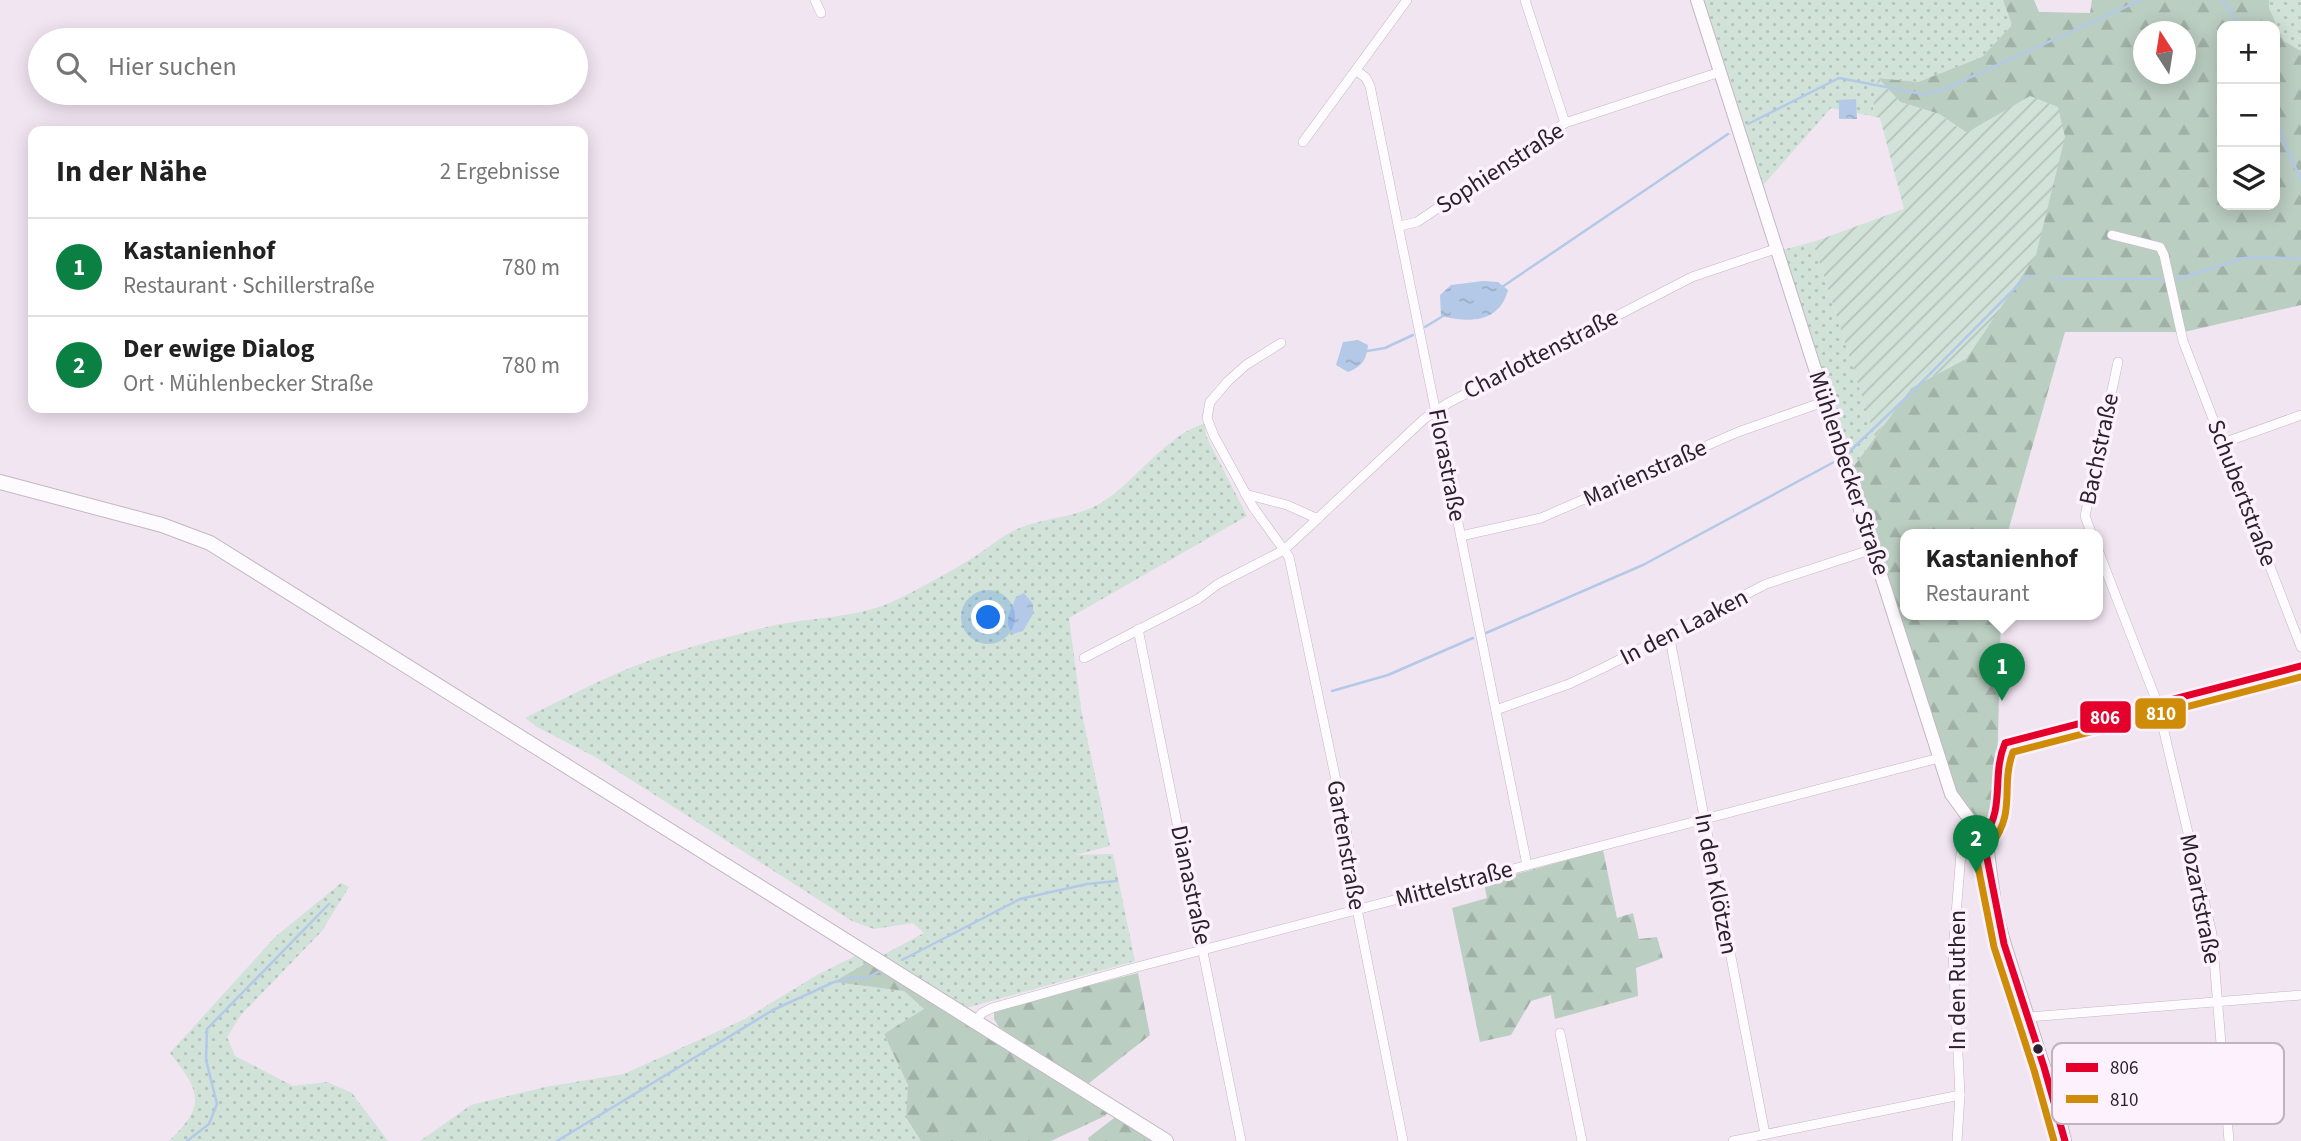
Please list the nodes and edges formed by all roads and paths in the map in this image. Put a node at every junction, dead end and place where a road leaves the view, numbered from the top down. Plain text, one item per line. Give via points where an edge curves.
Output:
1 (815, 0) edge
2 (1407, 0) edge
3 (1525, 0) edge
4 (1697, 0) edge
5 (821, 13) dead end
6 (1356, 70) junction
7 (1720, 72) junction
8 (1565, 123) junction
9 (1303, 142) dead end
10 (1400, 226) junction
11 (2112, 235) dead end
12 (1778, 248) junction
13 (1281, 343) dead end
14 (2118, 362) dead end
15 (1826, 401) junction
16 (1435, 410) junction
17 (2301, 415) edge
18 (2224, 443) junction
19 (0, 482) edge
20 (1245, 494) junction
21 (1318, 519) junction
22 (2090, 529) edge
23 (1461, 536) junction
24 (1873, 549) junction
25 (1284, 550) junction
26 (2103, 563) edge
27 (1138, 629) junction
28 (1669, 634) junction
29 (2301, 647) edge
30 (1084, 658) dead end
31 (2301, 666) edge
32 (2157, 702) junction
33 (1496, 710) junction
34 (1939, 758) junction
35 (1704, 820) junction
36 (1968, 821) junction
37 (1983, 838) junction
38 (1527, 865) junction
39 (1357, 909) junction
40 (1204, 950) junction
41 (2301, 995) edge
42 (2217, 1002) junction
43 (2029, 1017) junction
44 (975, 1022) junction
45 (1560, 1033) dead end
46 (2221, 1043) edge
47 (2052, 1091) edge
48 (1960, 1095) junction
49 (1765, 1134) junction
50 (1166, 1141) edge
51 (1241, 1141) edge
52 (1403, 1141) edge
53 (1582, 1141) edge
54 (1733, 1141) edge
55 (1957, 1141) edge

1 - 5 street
2 - 6 street
3 - 8 street
4 - 7 main road, Mühlenbecker Straße
6 - 9 street
6 - 10 street, Florastraße via 1370,86
7 - 8 street, Sophienstraße
7 - 12 main road, Mühlenbecker Straße
8 - 10 street, Sophienstraße via 1417,222
10 - 16 street, Florastraße
11 - 18 street, Schubertstraße via 2160,247 2183,341
12 - 15 main road, Mühlenbecker Straße
12 - 16 street, Charlottenstraße via 1692,277
13 - 20 street, Gartenstraße via 1228,381 1216,393 1208,412 1209,426
14 - 22 street, Bachstraße via 2085,516
15 - 23 street, Marienstraße via 1738,432 1541,518
15 - 24 main road, Mühlenbecker Straße
16 - 21 street, Charlottenstraße
16 - 23 street, Florastraße
17 - 18 street
18 - 29 street, Schubertstraße
19 - 44 main road via 162,525 210,543
20 - 21 street
20 - 25 street, Gartenstraße
21 - 25 street, Charlottenstraße
23 - 33 street, Florastraße
24 - 28 street, In den Laaken via 1766,584
24 - 34 main road, Mühlenbecker Straße
25 - 27 street, Charlottenstraße
25 - 39 street, Gartenstraße via 1346,828
26 - 32 street
27 - 30 street, Charlottenstraße
27 - 40 street, Dianastraße
28 - 33 street, In den Laaken via 1569,684
28 - 35 street, In den Klötzen
31 - 32 street
32 - 37 street via 2005,743 1999,754 1996,816
32 - 42 street, Mozartstraße via 2212,934
33 - 38 street, Florastraße
34 - 35 street, Mittelstraße
34 - 36 main road, Mühlenbecker Straße via 1951,794
35 - 38 street, Mittelstraße
35 - 49 street, In den Klötzen
36 - 37 main road, Mühlenbecker Straße
36 - 48 street, In den Ruthen via 1963,829 1953,951
37 - 43 main road, Mühlenbecker Straße via 1996,912
38 - 39 street, Mittelstraße
39 - 40 street, Mittelstraße
39 - 52 street, Gartenstraße
40 - 44 street, Mittelstraße via 992,1007
40 - 51 street, Dianastraße
41 - 42 street
42 - 43 street
42 - 46 street, Mozartstraße
43 - 47 main road, Mühlenbecker Straße
44 - 50 main road
45 - 53 street
48 - 49 street
48 - 55 street, In den Ruthen
49 - 54 street

